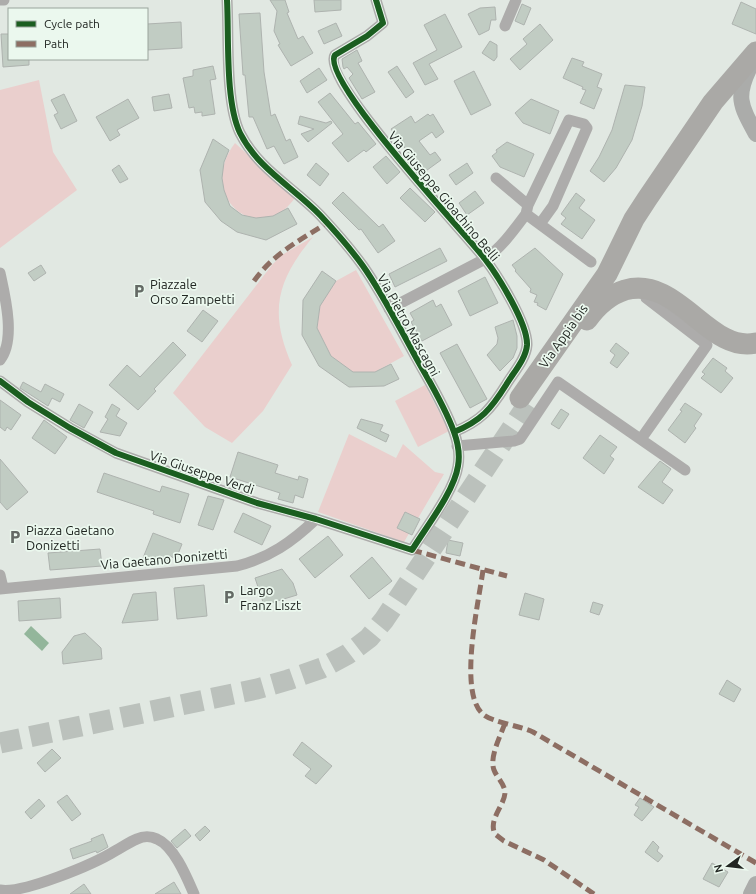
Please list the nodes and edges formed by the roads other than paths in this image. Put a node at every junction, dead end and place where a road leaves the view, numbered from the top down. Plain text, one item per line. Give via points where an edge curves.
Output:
1 (0, 0) edge
2 (4, 0) edge
3 (227, 0) edge
4 (376, 0) edge
5 (516, 0) edge
6 (505, 26) dead end
7 (756, 53) edge
8 (756, 134) edge
9 (496, 178) dead end
10 (527, 210) junction
11 (540, 224) junction
12 (485, 259) junction
13 (599, 268) junction
14 (0, 273) edge
15 (646, 298) dead end
16 (389, 309) junction
17 (756, 343) edge
18 (0, 360) edge
19 (0, 381) edge
20 (454, 432) junction
21 (641, 439) junction
22 (457, 446) junction
23 (685, 470) dead end
24 (316, 519) junction
25 (412, 550) joint
26 (0, 575) edge
27 (2, 588) edge
28 (756, 884) edge
29 (0, 890) edge
30 (194, 894) edge
31 (751, 894) edge

1 - 2 street
3 - 16 street, Via Pietro Mascagni via 232,101 242,138 260,162 332,228 363,266
4 - 12 street, Via Giuseppe Gioachino Belli via 383,23 335,55 334,67 364,115
5 - 6 street
7 - 8 street via 741,88 743,105
7 - 13 highway, Via Appia bis via 713,102
9 - 10 street
10 - 11 street
10 - 11 street via 569,120 584,124 587,128 553,206
10 - 12 street via 509,237
11 - 13 street
12 - 16 street
12 - 20 street, Via Giuseppe Gioachino Belli via 517,314 526,335 526,348 523,358 491,408 480,419
13 - 17 highway, Via Appia bis via 524,401 596,308 623,291 648,288 674,301 727,340 740,345
14 - 18 street via 8,328 6,348
15 - 21 street via 707,345
16 - 20 street, Via Pietro Mascagni
19 - 24 street, Via Giuseppe Verdi via 40,410 116,453 257,503
20 - 22 street, Via Pietro Mascagni
21 - 22 street via 558,382 520,439
21 - 23 street
22 - 25 street, Via Pietro Mascagni via 458,466 452,486
24 - 25 street, Via Giuseppe Verdi
24 - 27 street, Via Gaetano Donizetti via 299,536 278,551 237,566
26 - 27 street
28 - 31 street
29 - 30 street via 17,889 61,875 115,852 137,839 150,836 161,841 172,854 181,866

